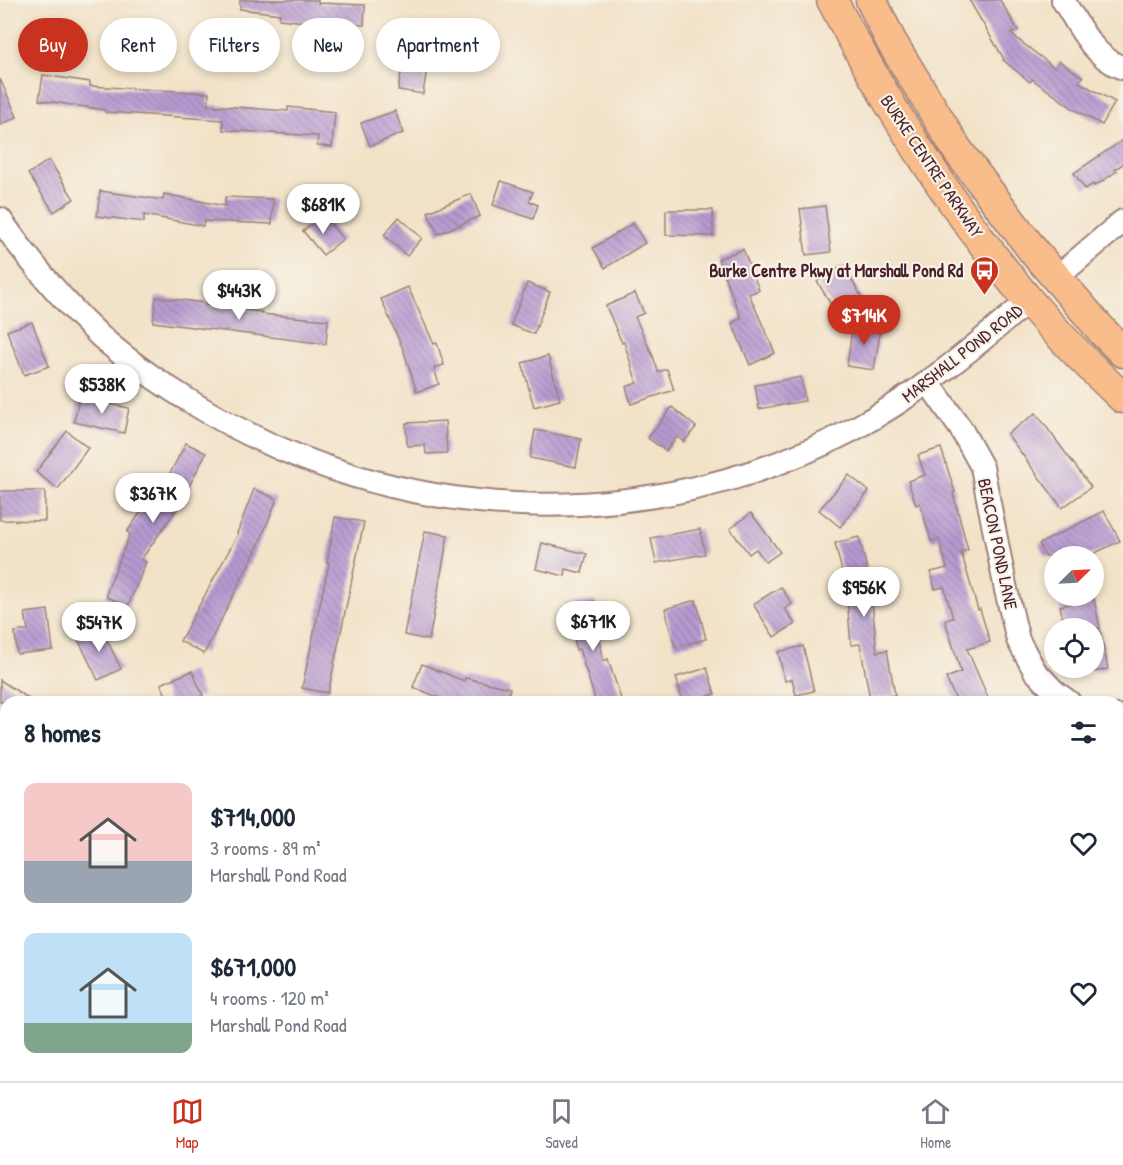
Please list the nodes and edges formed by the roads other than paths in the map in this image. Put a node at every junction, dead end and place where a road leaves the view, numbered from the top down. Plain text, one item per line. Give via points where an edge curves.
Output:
1 (832, 0) edge
2 (870, 0) edge
3 (1063, 0) edge
4 (1123, 68) edge
5 (0, 219) edge
6 (1123, 221) edge
7 (1056, 278) junction
8 (1029, 300) junction
9 (1123, 352) edge
10 (928, 382) junction
11 (1123, 398) edge
12 (1061, 696) edge

1 - 8 main road, BURKE CENTRE PARKWAY via 919,152
2 - 7 main road, BURKE CENTRE PARKWAY via 958,151
3 - 4 street via 1096,50
5 - 10 street, MARSHALL POND ROAD via 22,251 101,337 177,394 281,450 355,477 459,500 602,504 675,492 745,474 810,450 882,413
6 - 7 street
7 - 8 main road
7 - 9 main road, BURKE CENTRE PARKWAY
8 - 10 street, MARSHALL POND ROAD
8 - 11 main road, BURKE CENTRE PARKWAY
10 - 12 street, BEACON POND LANE via 982,467 1018,640 1035,671

